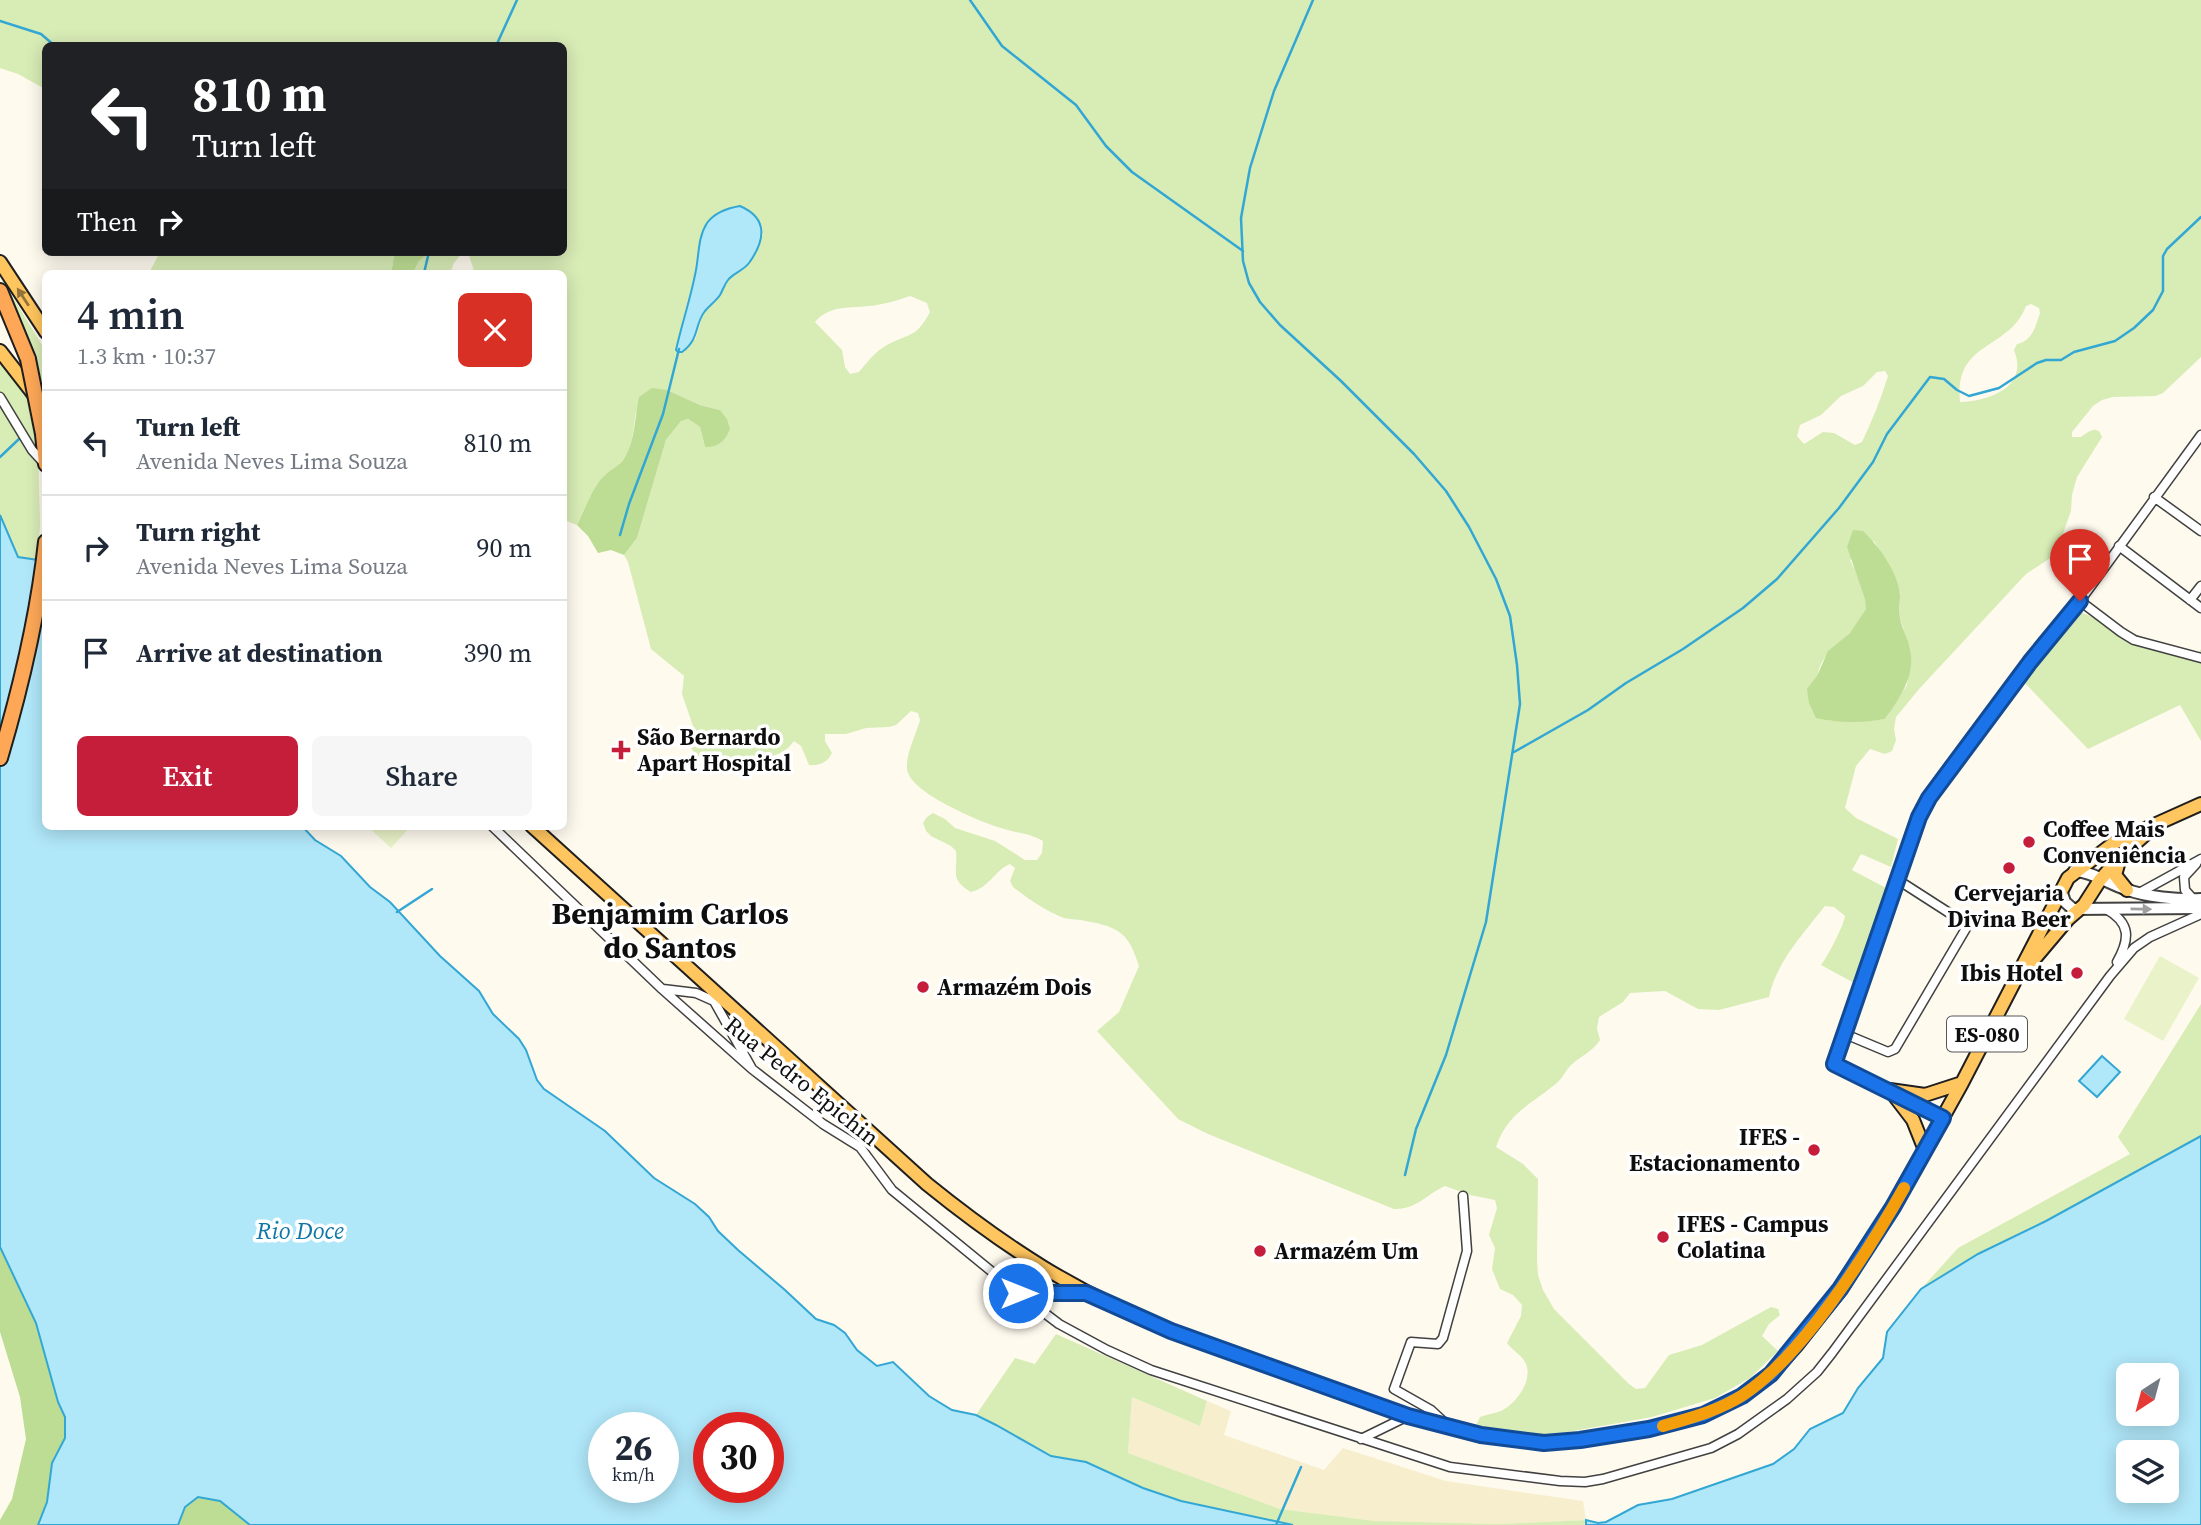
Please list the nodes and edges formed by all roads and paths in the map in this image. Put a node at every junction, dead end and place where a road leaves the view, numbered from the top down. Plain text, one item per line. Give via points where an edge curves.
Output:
1 (0, 262) edge
2 (0, 291) edge
3 (42, 326) edge
4 (0, 351) edge
5 (0, 397) edge
6 (42, 405) edge
7 (42, 431) edge
8 (2201, 435) edge
9 (2197, 447) edge
10 (42, 460) edge
11 (2154, 497) junction
12 (2201, 531) edge
13 (2119, 545) junction
14 (42, 568) edge
15 (2201, 586) edge
16 (2190, 600) junction
17 (2080, 601) junction
18 (2201, 608) edge
19 (2201, 658) edge
20 (0, 758) edge
21 (2201, 804) edge
22 (2162, 821) junction
23 (496, 830) edge
24 (536, 830) edge
25 (2123, 854) junction
26 (2201, 859) edge
27 (2074, 871) junction
28 (1898, 880) junction
29 (2100, 880) junction
30 (2061, 890) junction
31 (2133, 892) junction
32 (2197, 899) edge
33 (2081, 908) junction
34 (2103, 908) junction
35 (2201, 908) edge
36 (2201, 914) edge
37 (2110, 976) junction
38 (2012, 985) junction
39 (662, 989) junction
40 (717, 998) junction
41 (1845, 1034) junction
42 (752, 1069) junction
43 (1962, 1083) junction
44 (1889, 1090) junction
45 (1943, 1118) junction
46 (1925, 1150) junction
47 (1463, 1196) dead end
48 (1018, 1293) junction
49 (1086, 1293) junction
50 (1408, 1416) junction
51 (1449, 1427) junction
52 (1361, 1439) junction

3 -> 1 main road
2 - 7 highway, bridge via 28,359
4 - 6 main road
5 - 10 street
8 - 9 street
9 - 11 street
11 - 12 street
11 - 13 street
13 - 16 street
13 - 17 street
14 - 20 highway via 19,697
15 - 16 street
16 - 18 street
17 - 19 street via 2134,640
17 - 28 street via 1929,798
21 - 22 main road, ES-080
22 - 25 main road, ES-080
22 - 27 main road, ES-080 via 2114,843
23 - 39 street, Rua Pedro Epichin
24 - 40 main road, ES-080
25 - 29 main road, ES-080
25 - 31 main road via 2115,875
26 - 31 street
26 - 32 street via 2184,877 2185,890
27 - 29 street
27 - 30 main road, ES-080
28 - 41 street
28 - 41 street via 1968,925 1895,1049 1888,1052
29 - 31 street
29 - 33 main road, ES-080
30 - 33 street via 2070,907
30 - 38 main road, ES-080
31 - 32 street
33 - 34 street
33 - 38 main road, ES-080
34 -> 35 street
34 - 37 street, Rua Pedro Epichin via 2118,916 2127,938
36 - 37 street, Rua Pedro Epichin via 2150,937
37 - 52 street, Rua Pedro Epichin via 1817,1372 1738,1434 1711,1448 1585,1482 1450,1467
38 - 43 main road, ES-080
39 - 40 street
39 - 42 street, Rua Pedro Epichin
40 - 42 street
40 - 49 main road, ES-080 via 968,1217 1014,1251
41 - 44 street via 1834,1064
42 - 48 street, Rua Pedro Epichin via 822,1124 860,1147 892,1190
43 - 44 main road via 1925,1095
43 - 45 main road, ES-080
44 - 45 street
44 - 46 main road via 1913,1120
45 - 46 main road, ES-080
46 - 51 main road, ES-080 via 1840,1289 1771,1374 1742,1396 1689,1419 1580,1440 1544,1443
47 - 51 street via 1467,1251 1443,1338 1434,1345 1411,1342 1394,1389 1431,1410
48 - 49 street
48 - 52 street, Rua Pedro Epichin via 1059,1324 1151,1370
49 - 50 main road, ES-080 via 1171,1331
50 - 51 main road, ES-080
50 - 52 street

